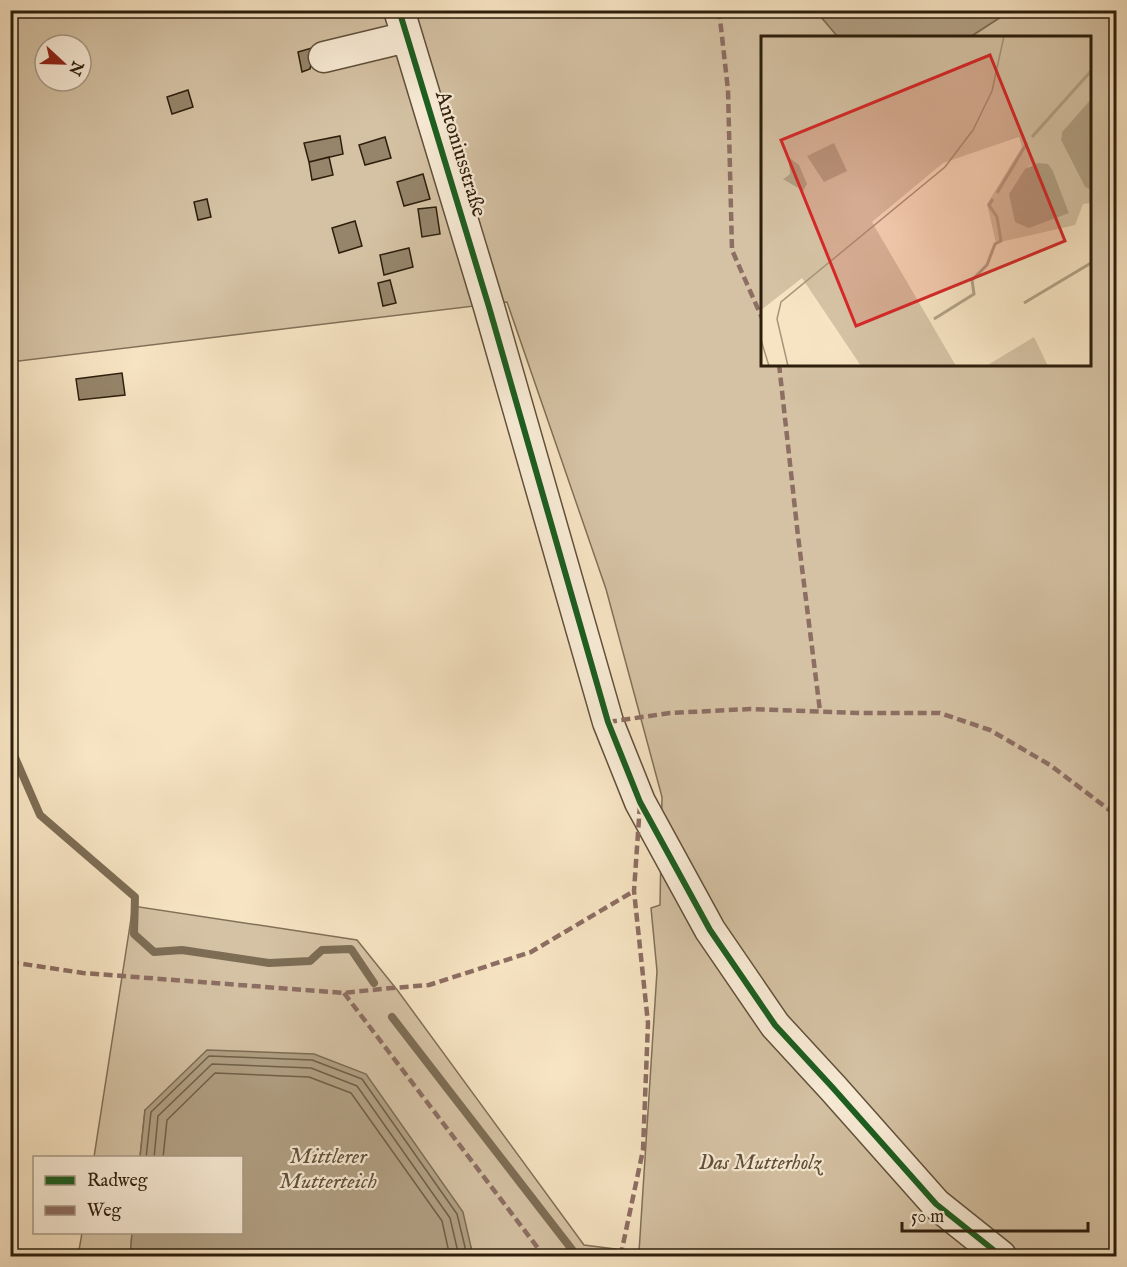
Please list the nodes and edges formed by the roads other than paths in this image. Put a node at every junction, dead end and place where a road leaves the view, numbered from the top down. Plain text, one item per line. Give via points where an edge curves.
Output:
1 (403, 24) edge
2 (324, 57) dead end
3 (1001, 1257) edge

1 - 2 street
1 - 3 street, Antoniusstraße via 608,722 640,802 710,930 774,1025 936,1204

